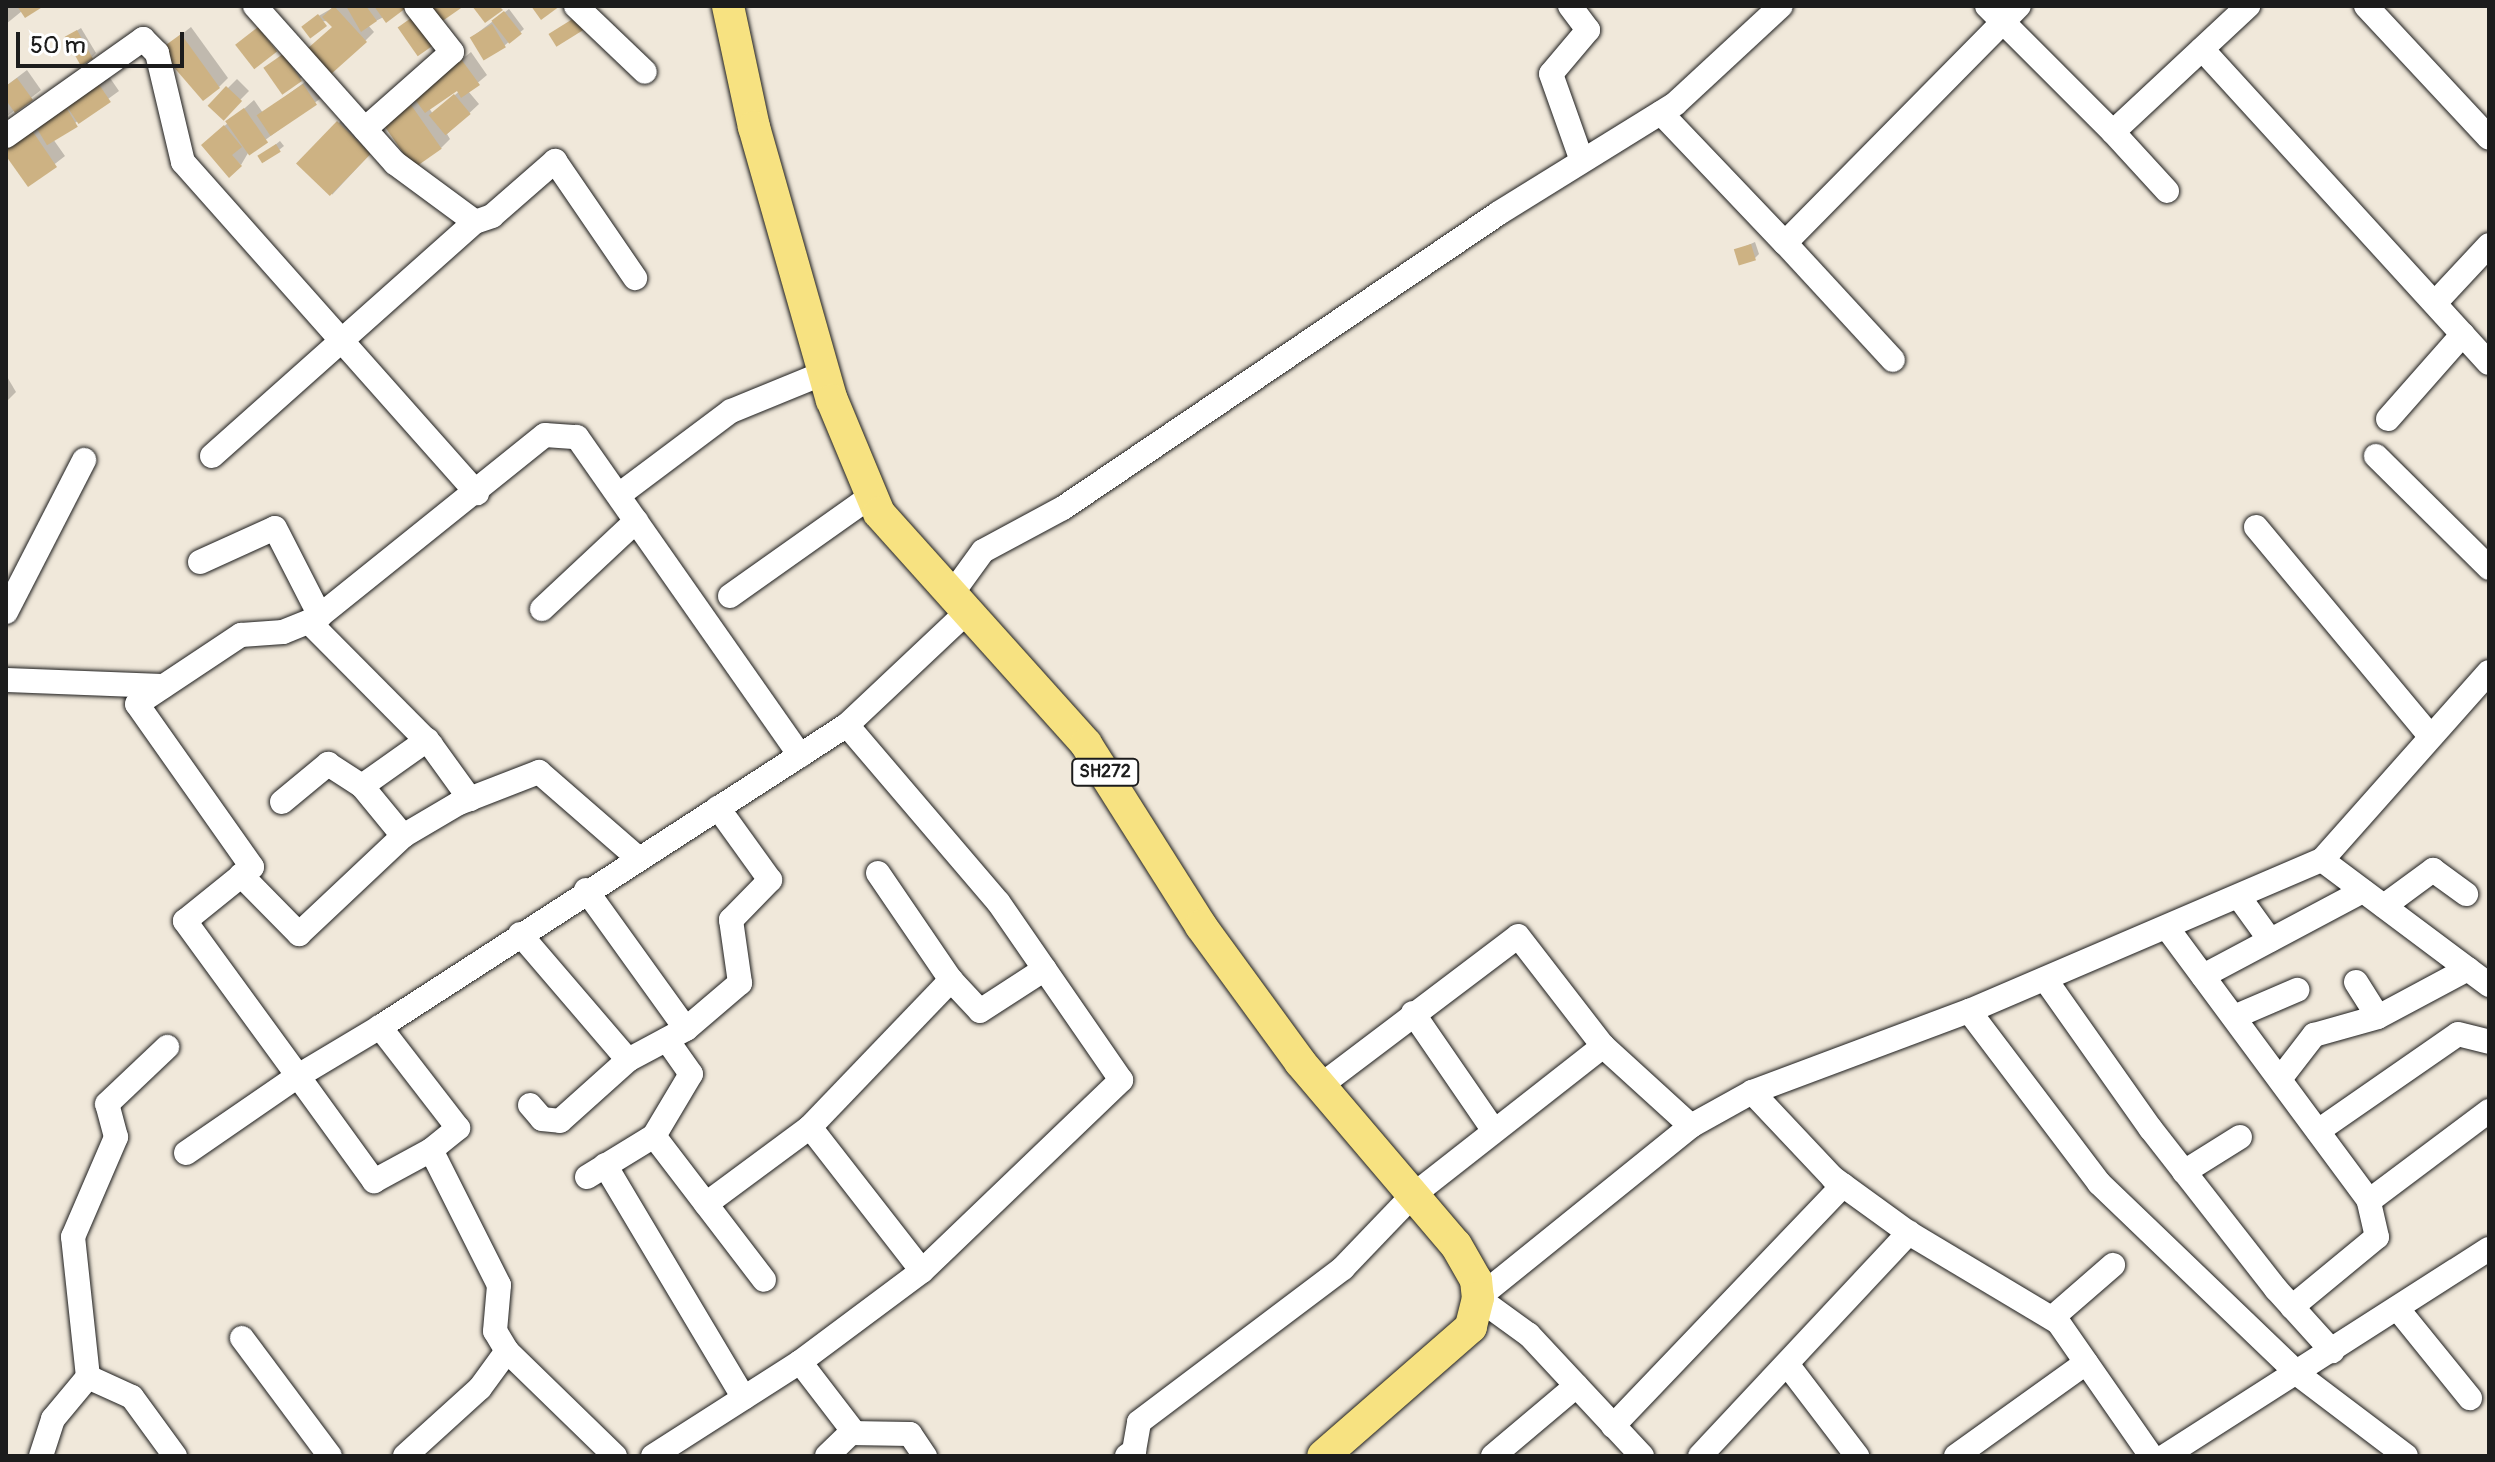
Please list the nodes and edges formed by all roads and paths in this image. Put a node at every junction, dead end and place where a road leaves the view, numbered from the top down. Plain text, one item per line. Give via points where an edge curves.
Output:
1 (255, 6) edge
2 (416, 6) edge
3 (576, 6) edge
4 (728, 6) edge
5 (1570, 6) edge
6 (1781, 6) edge
7 (2248, 6) edge
8 (2366, 6) edge
9 (2003, 11) edge
10 (2202, 49) junction
11 (645, 72) dead end
12 (1661, 113) junction
13 (365, 129) junction
14 (2113, 132) junction
15 (6, 136) edge
16 (2489, 138) edge
17 (1582, 161) junction
18 (2167, 191) dead end
19 (475, 222) junction
20 (1785, 243) junction
21 (2489, 245) edge
22 (635, 278) dead end
23 (2435, 303) junction
24 (2463, 334) junction
25 (344, 339) junction
26 (1893, 360) dead end
27 (2489, 363) edge
28 (824, 373) junction
29 (2388, 419) dead end
30 (212, 456) dead end
31 (2376, 456) dead end
32 (84, 460) dead end
33 (477, 493) junction
34 (619, 495) junction
35 (871, 496) junction
36 (636, 521) junction
37 (2256, 527) dead end
38 (200, 562) dead end
39 (2489, 568) edge
40 (730, 596) dead end
41 (958, 604) junction
42 (542, 609) dead end
43 (6, 612) edge
44 (314, 619) junction
45 (2489, 672) edge
46 (6, 680) edge
47 (163, 686) junction
48 (847, 725) junction
49 (2429, 735) junction
50 (427, 740) junction
51 (800, 756) junction
52 (362, 786) junction
53 (470, 799) junction
54 (282, 802) dead end
55 (718, 808) junction
56 (403, 836) junction
57 (638, 858) junction
58 (2322, 860) junction
59 (878, 873) dead end
60 (241, 875) junction
61 (586, 890) junction
62 (2363, 891) junction
63 (2466, 894) dead end
64 (2239, 897) junction
65 (2384, 906) junction
66 (2168, 929) junction
67 (520, 934) junction
68 (2270, 940) junction
69 (1045, 969) junction
70 (2468, 969) junction
71 (2203, 976) junction
72 (2045, 979) junction
73 (951, 980) junction
74 (2356, 982) dead end
75 (2489, 985) edge
76 (2297, 990) dead end
77 (1969, 1011) junction
78 (1413, 1013) junction
79 (2234, 1017) junction
80 (2378, 1017) junction
81 (380, 1027) junction
82 (676, 1034) junction
83 (2489, 1042) edge
84 (1603, 1046) junction
85 (167, 1047) dead end
86 (628, 1060) junction
87 (298, 1076) junction
88 (2280, 1079) junction
89 (1320, 1086) junction
90 (1752, 1092) junction
91 (530, 1105) dead end
92 (2489, 1111) edge
93 (1691, 1126) junction
94 (810, 1127) junction
95 (1492, 1128) junction
96 (2318, 1131) junction
97 (654, 1136) junction
98 (2240, 1137) dead end
99 (431, 1150) junction
100 (186, 1153) dead end
101 (2184, 1172) junction
102 (1843, 1185) junction
103 (1412, 1196) junction
104 (2369, 1201) junction
105 (706, 1204) junction
106 (1909, 1233) junction
107 (2489, 1249) edge
108 (2113, 1265) dead end
109 (922, 1271) junction
110 (764, 1280) dead end
111 (1478, 1298) junction
112 (2292, 1307) junction
113 (2397, 1308) junction
114 (2052, 1318) junction
115 (242, 1338) dead end
116 (507, 1351) junction
117 (2332, 1351) junction
118 (800, 1362) junction
119 (2086, 1363) junction
120 (1787, 1364) junction
121 (2299, 1375) junction
122 (88, 1377) junction
123 (1576, 1386) junction
124 (744, 1398) junction
125 (2470, 1398) dead end
126 (1613, 1426) junction
127 (850, 1433) junction
128 (1133, 1454) edge
129 (41, 1456) edge
130 (175, 1456) edge
131 (330, 1456) edge
132 (405, 1456) edge
133 (615, 1456) edge
134 (653, 1456) edge
135 (827, 1456) edge
136 (925, 1456) edge
137 (1323, 1456) edge
138 (1493, 1456) edge
139 (1642, 1456) edge
140 (1700, 1456) edge
141 (1857, 1456) edge
142 (1956, 1456) edge
143 (2151, 1456) edge
144 (2165, 1456) edge
145 (2406, 1456) edge

1 - 13 street
2 - 13 street via 452,52
3 - 11 street
4 - 28 main road, SH272 via 754,127
5 - 17 street via 1588,30 1551,74
6 - 12 street
7 - 10 street
8 - 16 street
9 - 14 street
9 - 20 street
10 - 14 street
10 - 23 street
12 - 17 street
12 - 20 street
13 - 19 street via 395,163
14 - 18 street
15 - 25 street via 143,39 157,53 183,162
17 - 41 street via 1063,508 983,551
19 - 22 street via 492,216 555,161
19 - 25 street
20 - 26 street
21 - 23 street
23 - 24 street
24 - 27 street
24 - 29 street
25 - 30 street
25 - 33 street
28 - 34 street via 731,411
28 - 35 main road, SH272
31 - 39 street
32 - 43 street
33 - 34 street via 545,435 577,437
33 - 44 street
34 - 36 street
35 - 40 street
35 - 41 main road, SH272 via 879,513
36 - 42 street
36 - 51 street
37 - 49 street
38 - 44 street via 275,528
41 - 48 street
41 - 89 main road, SH272 via 1086,744 1201,926
44 - 47 street via 283,632 241,635
44 - 50 street
45 - 49 street
46 - 47 street
47 - 60 street via 137,704 252,867
48 - 51 street
48 - 69 street via 998,902
49 - 58 street
50 - 52 street
50 - 53 street
51 - 55 street
52 - 54 street via 328,764
52 - 56 street
53 - 56 street
53 - 57 street via 539,772
55 - 57 street
55 - 82 street via 770,880 731,920 740,983
56 - 60 street via 299,934
57 - 61 street
58 - 62 street
58 - 64 street
59 - 73 street
60 - 87 street via 185,921
61 - 67 street
61 - 82 street
62 - 65 street
62 - 68 street
63 - 65 street via 2433,870
64 - 66 street
64 - 68 street
65 - 70 street
66 - 71 street
66 - 72 street
67 - 81 street
67 - 86 street
68 - 71 street
69 - 73 street via 980,1011
69 - 109 street via 1121,1080
70 - 75 street
70 - 80 street
71 - 79 street
72 - 77 street
72 - 101 street
73 - 94 street
74 - 80 street
76 - 79 street
77 - 90 street
77 - 121 street via 2099,1183
78 - 84 street via 1518,936
78 - 89 street
78 - 95 street
79 - 88 street
80 - 88 street via 2314,1035
81 - 87 street
81 - 99 street via 458,1128
82 - 86 street
82 - 97 street via 691,1074
83 - 96 street via 2458,1034
84 - 93 street
84 - 95 street
85 - 122 street via 107,1104 116,1137 73,1237
86 - 91 street via 560,1121 542,1119
87 - 99 street via 374,1181
87 - 100 street
88 - 96 street
89 - 103 main road, SH272
90 - 93 street
90 - 102 street
92 - 104 street
93 - 111 street
94 - 105 street
94 - 109 street
95 - 103 street
96 - 104 street
97 - 105 street
97 - 124 street via 596,1171
98 - 101 street
99 - 116 street via 499,1285 495,1331
101 - 112 street
102 - 106 street
102 - 126 street
103 - 111 main road, SH272 via 1456,1245 1476,1280
103 - 128 street via 1343,1268 1139,1422
104 - 112 street via 2377,1237
105 - 110 street
106 - 114 street
106 - 120 street
107 - 113 street
108 - 114 street
109 - 118 street
111 - 123 street via 1529,1335
111 - 137 main road via 1471,1327 1443,1356
112 - 117 street
113 - 117 street
113 - 125 street
114 - 119 street
115 - 131 street
116 - 132 street via 480,1388
116 - 133 street
117 - 121 street
118 - 124 street
118 - 127 street
119 - 142 street
119 - 143 street
120 - 140 street
120 - 141 street
121 - 144 street
121 - 145 street
122 - 129 street via 53,1419
122 - 130 street via 132,1397
123 - 126 street
123 - 138 street
124 - 134 street
126 - 139 street
127 - 135 street
127 - 136 street via 910,1434

